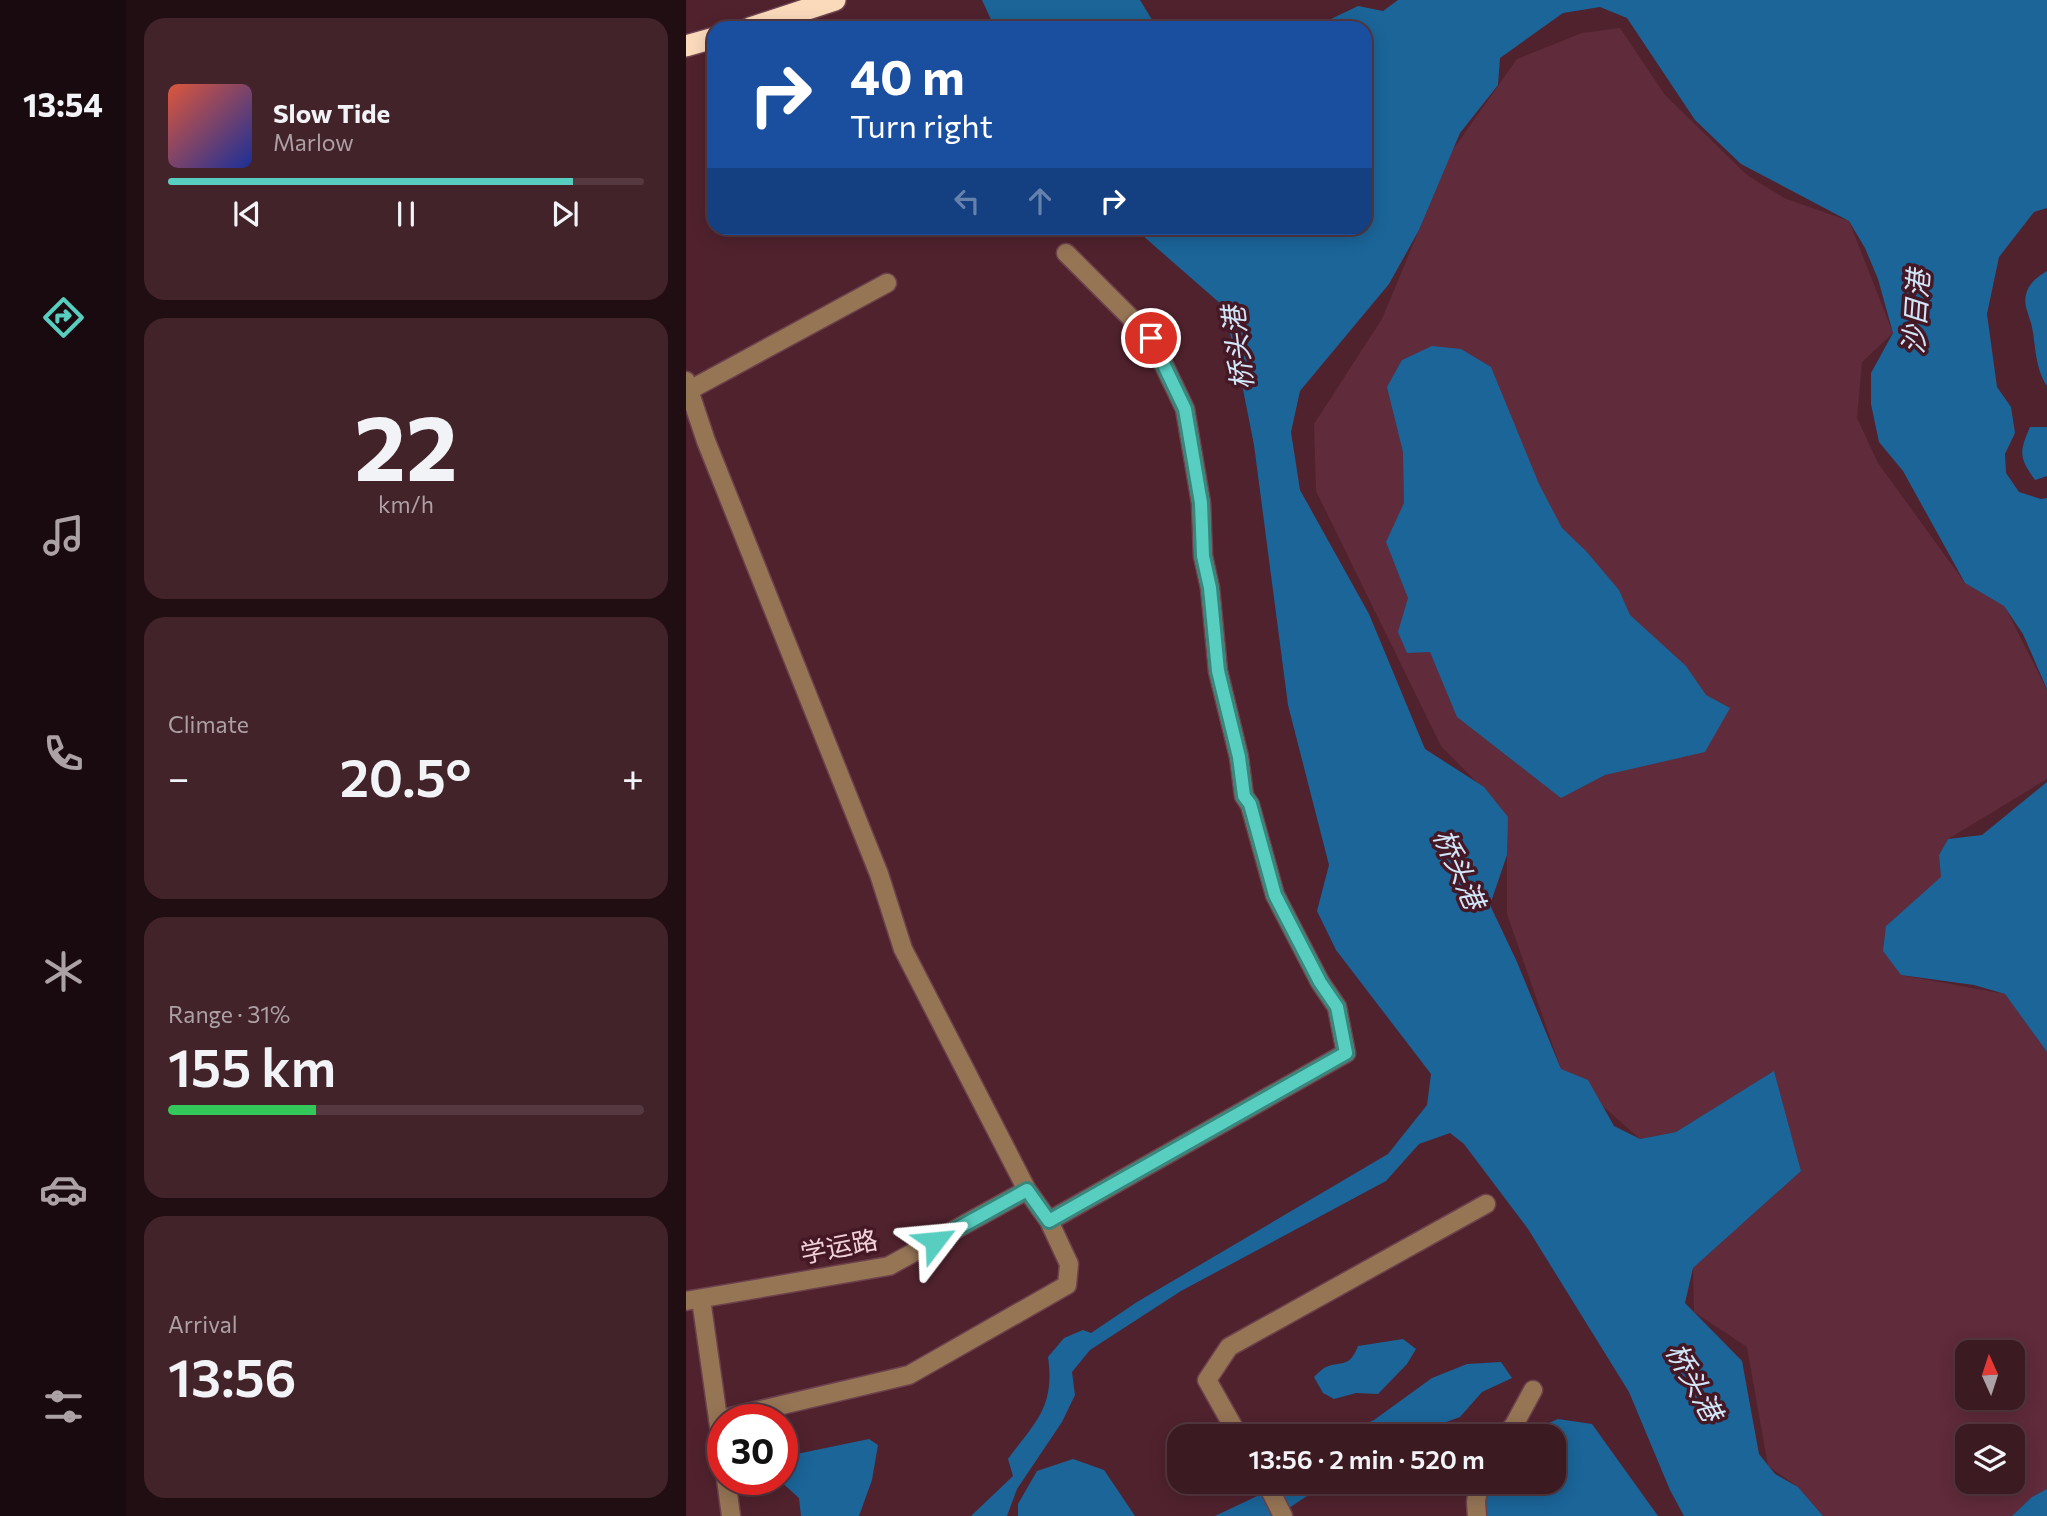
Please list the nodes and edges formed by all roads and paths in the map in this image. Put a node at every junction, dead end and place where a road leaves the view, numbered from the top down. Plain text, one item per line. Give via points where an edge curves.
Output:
1 (835, 0) edge
2 (771, 21) edge
3 (707, 40) edge
4 (686, 46) edge
5 (1066, 253) dead end
6 (887, 283) dead end
7 (687, 388) edge
8 (1027, 1190) junction
9 (1486, 1204) dead end
10 (1049, 1221) junction
11 (694, 1300) edge
12 (1533, 1390) dead end
13 (715, 1404) edge
14 (786, 1404) edge
15 (1231, 1424) edge
16 (1515, 1424) edge
17 (1272, 1494) edge
18 (1477, 1494) edge
19 (728, 1495) edge
20 (731, 1516) edge
21 (1283, 1516) edge
22 (1477, 1516) edge

1 - 2 highway
3 - 4 highway
5 - 10 street via 1151,338 1185,409 1201,503 1218,671 1244,796 1275,895 1337,1007 1346,1053
6 - 7 street
7 - 8 street via 879,874 903,949
8 - 10 street
8 - 11 street, 学运路 via 889,1266
9 - 15 street via 1229,1347 1206,1380
10 - 14 street via 1069,1264 1067,1285 909,1375
11 - 13 street
12 - 16 street
17 - 21 street
18 - 22 street
19 - 20 street

